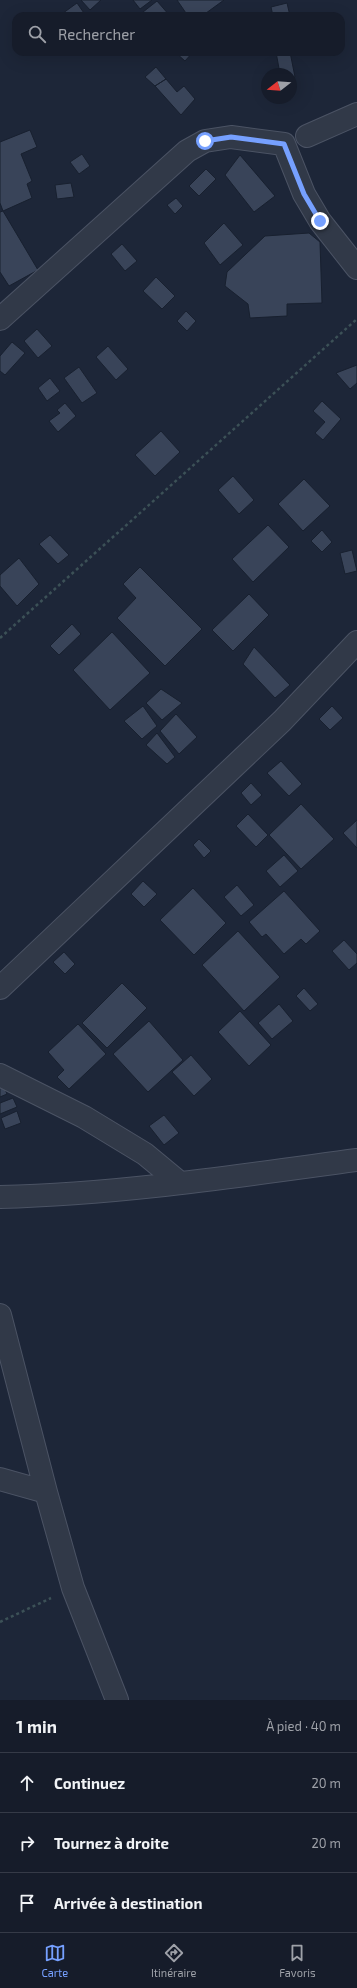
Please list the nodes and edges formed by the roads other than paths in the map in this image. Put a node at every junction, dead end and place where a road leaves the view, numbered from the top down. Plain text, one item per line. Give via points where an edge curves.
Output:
1 (357, 114) edge
2 (307, 136) dead end
3 (357, 268) edge
4 (0, 319) edge
5 (357, 642) edge
6 (0, 988) edge
7 (0, 1075) edge
8 (357, 1160) edge
9 (180, 1183) junction
10 (0, 1197) edge
11 (0, 1315) edge
12 (0, 1479) edge
13 (46, 1492) junction
14 (117, 1700) edge

1 - 2 street
3 - 4 street via 320,221 308,201 284,144 231,137 205,141 188,151
5 - 6 street via 282,721
7 - 9 street via 84,1117 145,1154
8 - 9 street
9 - 10 street via 48,1196
11 - 13 street
12 - 13 street
13 - 14 street via 73,1588

